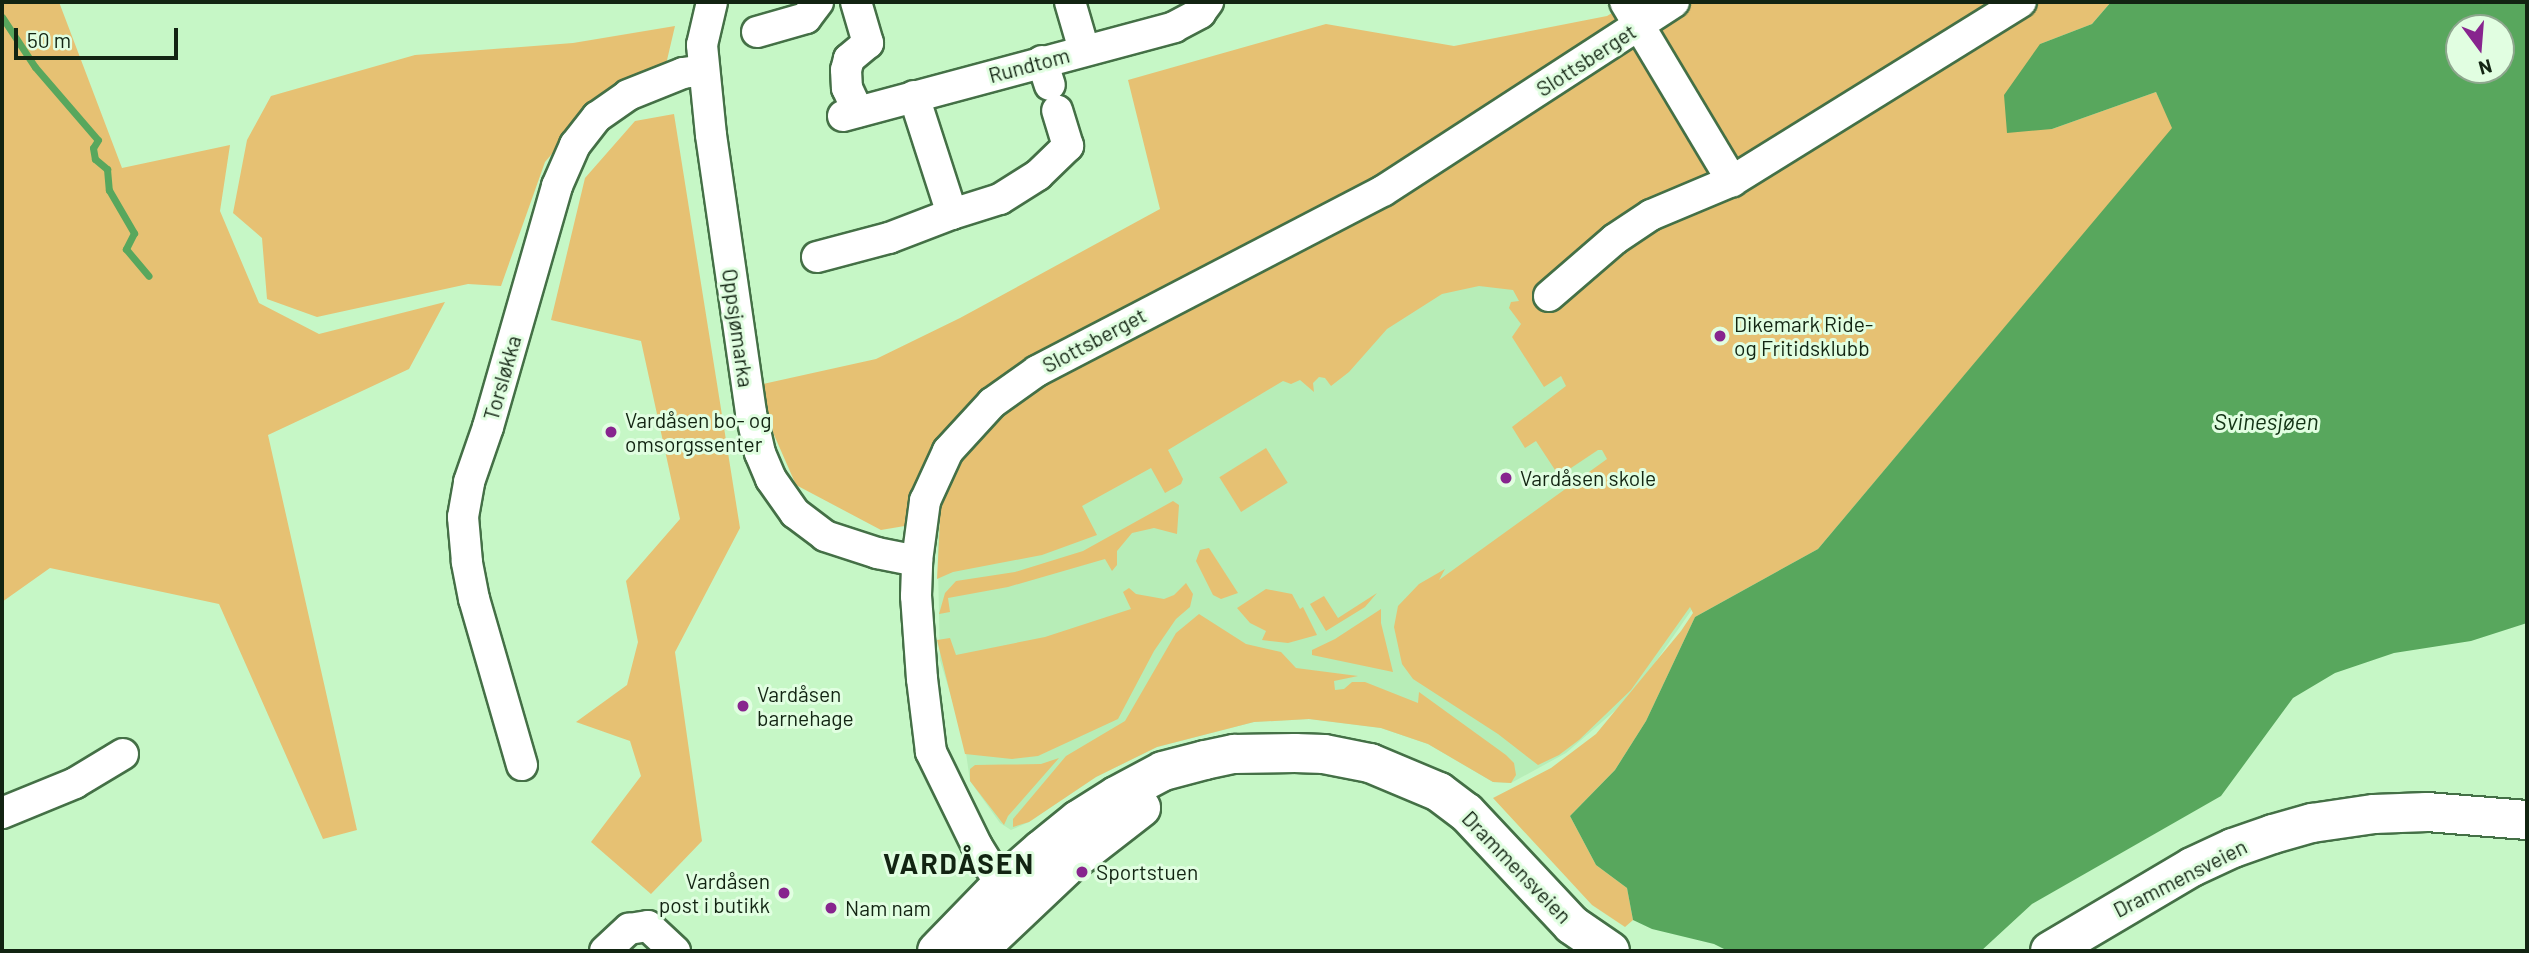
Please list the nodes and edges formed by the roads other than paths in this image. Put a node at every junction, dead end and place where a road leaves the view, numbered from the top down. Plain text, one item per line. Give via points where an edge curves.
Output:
1 (712, 2) edge
2 (818, 2) edge
3 (856, 2) edge
4 (1070, 2) edge
5 (1208, 2) edge
6 (1674, 2) edge
7 (2021, 2) edge
8 (1632, 14) edge
9 (757, 32) dead end
10 (1084, 50) junction
11 (704, 70) junction
12 (1050, 86) junction
13 (914, 96) junction
14 (1732, 181) junction
15 (952, 214) junction
16 (817, 257) dead end
17 (1549, 296) dead end
18 (917, 561) junction
19 (123, 754) dead end
20 (522, 765) dead end
21 (2, 813) edge
22 (2527, 820) edge
23 (1011, 895) junction
24 (604, 951) edge
25 (675, 951) edge
26 (937, 951) edge
27 (977, 951) edge
28 (1610, 951) edge
29 (2050, 951) edge

1 - 11 street, Oppsjømarka via 702,46
2 - 9 street via 806,18
3 - 13 street, Rundtom via 868,43 849,60 846,70 850,114
4 - 10 street
5 - 10 street, Rundtom via 1200,13 1174,27
6 - 8 street, Slottsberget
7 - 14 street
8 - 14 street
8 - 18 street, Slottsberget via 1383,191 1095,338 1037,370 992,403 948,451 925,501
10 - 12 street, Rundtom
11 - 18 street, Oppsjømarka via 739,332 760,453 771,479 794,513 825,536
11 - 20 street, Torsløkka via 683,73 628,95 597,117 575,145 557,186 469,482 463,517 467,562
12 - 13 street, Rundtom
12 - 15 street via 1068,146 1038,175 1000,199
13 - 15 street
14 - 17 street via 1651,215 1615,239
15 - 16 street
18 - 23 street, Slottsberget via 922,678 931,752 977,846
19 - 21 street via 75,783
22 - 29 main road, Drammensveien via 2427,813 2374,814 2312,823 2232,848
23 - 26 main road, Drammensveien
23 - 27 main road, Drammensveien
23 - 28 main road, Drammensveien via 1184,784 1261,754 1324,754 1404,775 1439,792 1466,812 1572,925
24 - 25 street via 629,929 648,926

